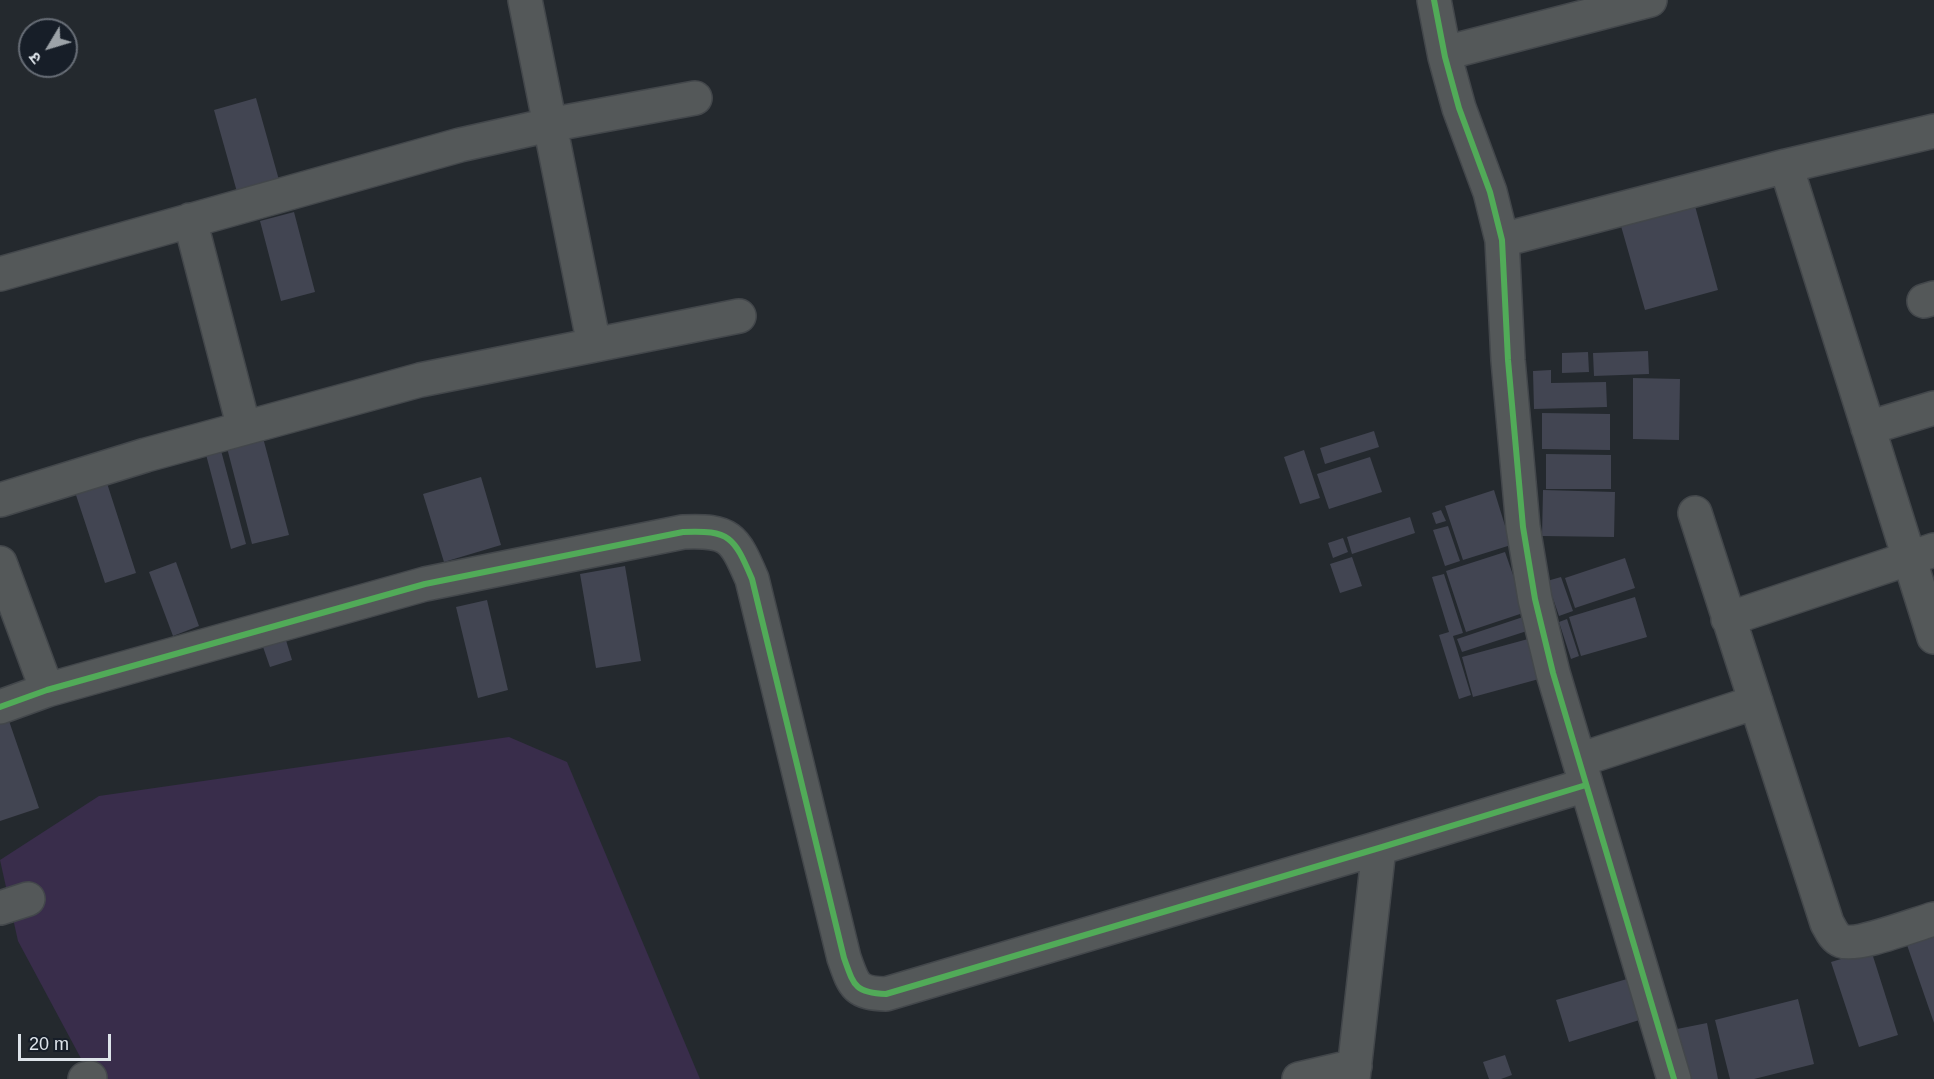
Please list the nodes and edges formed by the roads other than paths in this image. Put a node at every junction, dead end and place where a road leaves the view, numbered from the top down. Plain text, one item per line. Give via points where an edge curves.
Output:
1 (525, 0) edge
2 (1434, 0) edge
3 (1650, 0) edge
4 (1445, 53) junction
5 (695, 98) dead end
6 (549, 125) junction
7 (1934, 131) edge
8 (1786, 166) junction
9 (190, 220) junction
10 (1502, 240) junction
11 (0, 274) edge
12 (740, 316) dead end
13 (594, 345) junction
14 (1934, 408) edge
15 (244, 428) junction
16 (1868, 428) junction
17 (0, 500) edge
18 (1695, 513) dead end
19 (1922, 555) edge
20 (0, 563) edge
21 (1728, 619) junction
22 (1934, 637) edge
23 (47, 690) junction
24 (1756, 702) junction
25 (0, 706) edge
26 (1583, 772) junction
27 (1379, 848) junction
28 (1934, 919) edge
29 (1354, 1072) edge
30 (1299, 1079) edge
31 (1674, 1079) edge

1 - 6 street
2 - 4 street
3 - 4 street
4 - 10 street
5 - 6 street
6 - 9 street via 460,145
6 - 13 street
7 - 8 street
8 - 10 street
8 - 16 street
9 - 11 street
9 - 15 street
10 - 26 street via 1523,527 1553,673
12 - 13 street
13 - 15 street via 420,380
14 - 16 street
15 - 17 street
16 - 19 street
18 - 21 street
19 - 21 street
19 - 22 street
20 - 23 street
21 - 24 street
23 - 25 street
23 - 27 street via 425,584 683,532 710,531 729,538 741,553 752,579 844,958 853,982 867,993 886,994
24 - 26 street
24 - 28 street via 1834,936 1843,942 1857,942
26 - 27 street
26 - 31 street
27 - 29 street
29 - 30 street

